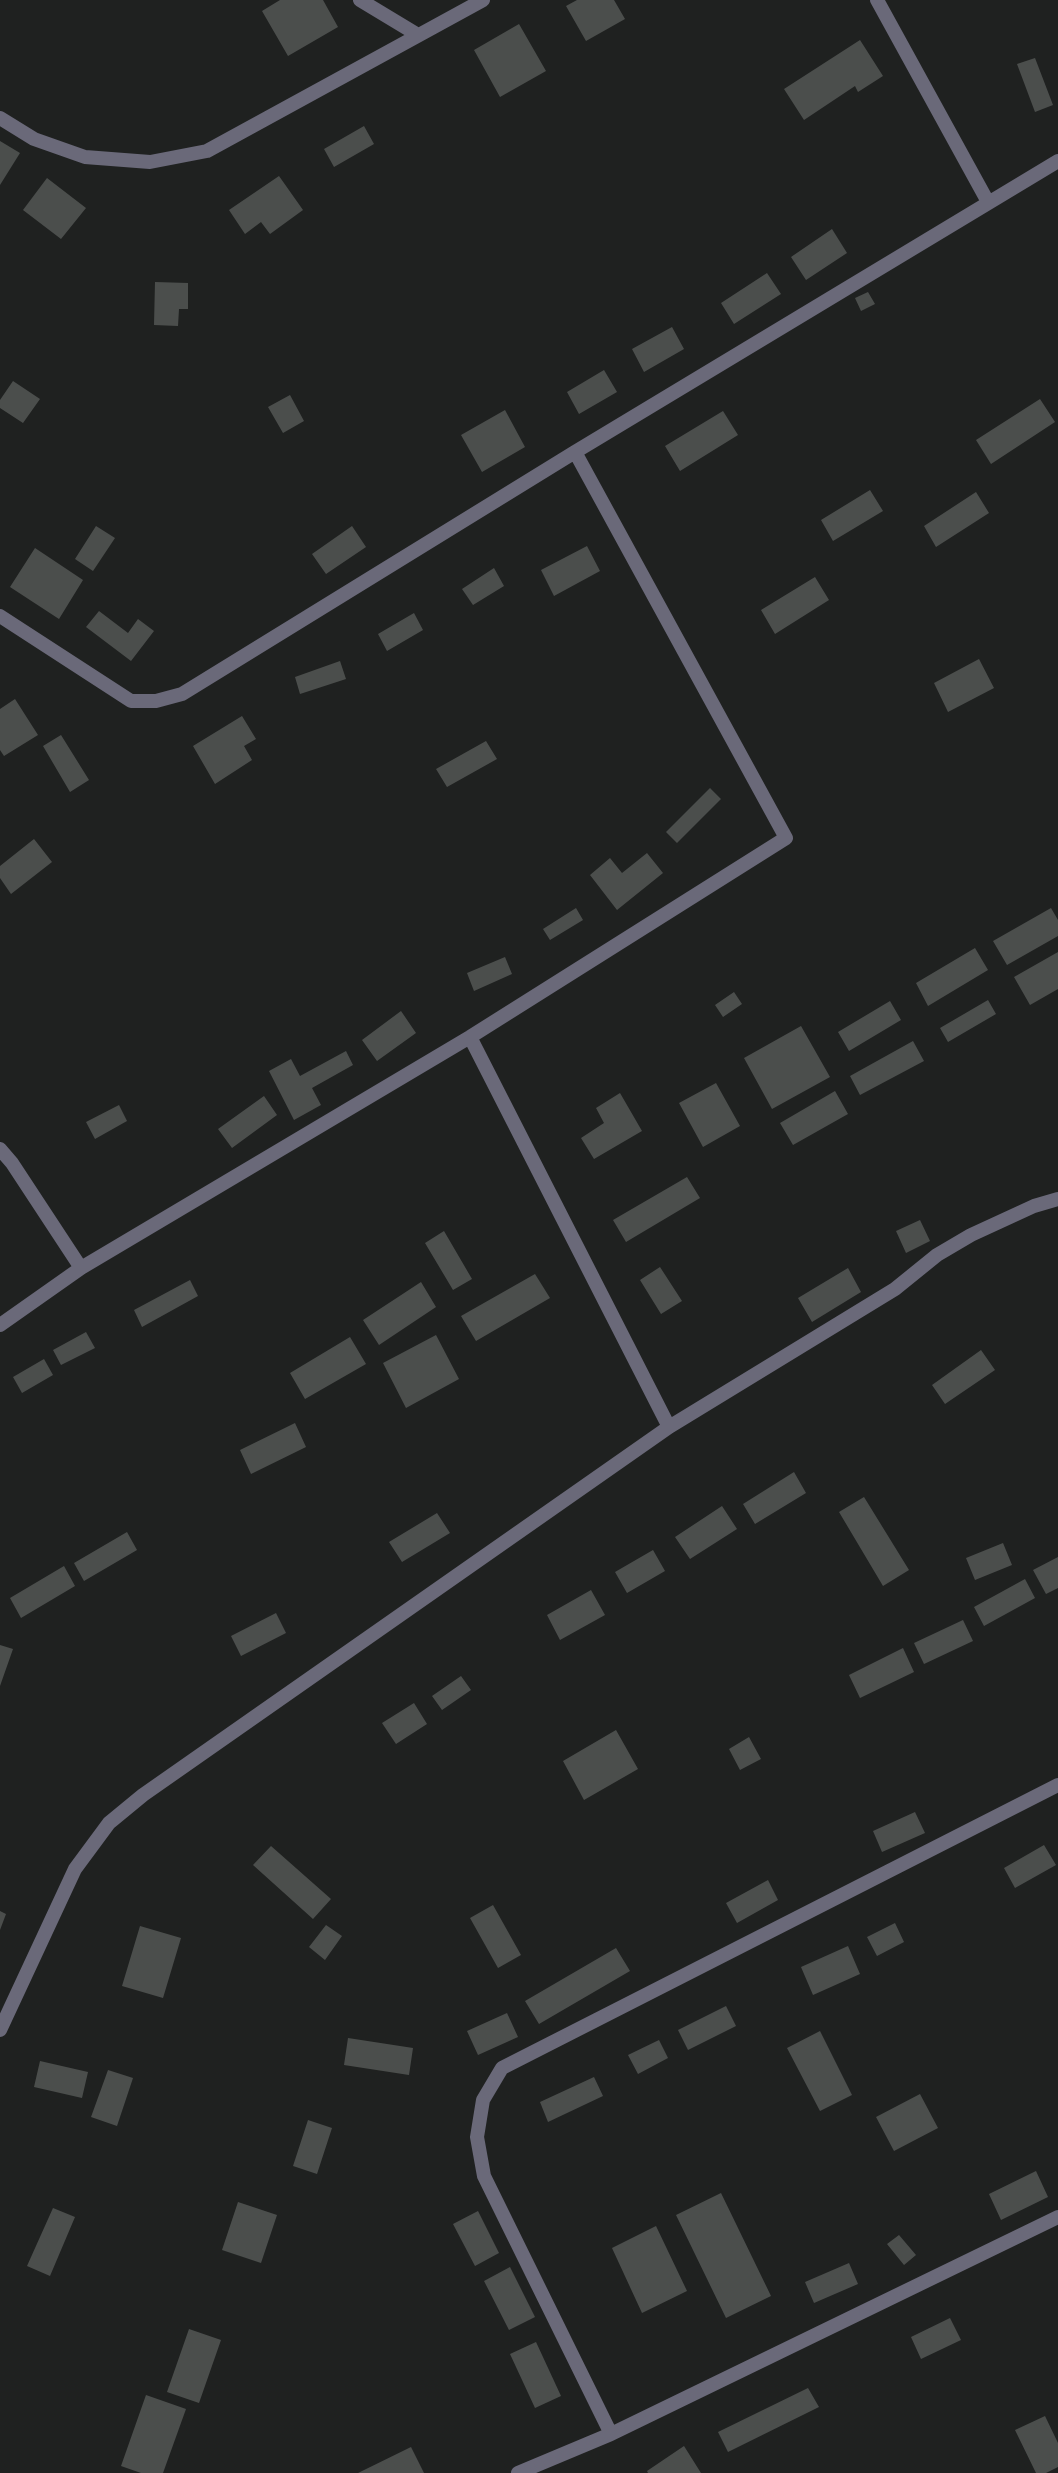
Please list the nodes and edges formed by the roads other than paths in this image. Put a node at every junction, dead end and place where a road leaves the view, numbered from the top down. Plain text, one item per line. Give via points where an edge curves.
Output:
1 (360, 0) edge
2 (483, 0) edge
3 (877, 0) edge
4 (418, 35) junction
5 (0, 118) edge
6 (1058, 161) edge
7 (988, 202) junction
8 (575, 452) junction
9 (0, 616) edge
10 (470, 1037) junction
11 (0, 1149) edge
12 (1058, 1199) edge
13 (81, 1268) junction
14 (0, 1325) edge
15 (669, 1427) junction
16 (1058, 1785) edge
17 (0, 2030) edge
18 (1058, 2217) edge
19 (611, 2434) junction
20 (518, 2473) edge

1 - 4 street
2 - 4 street
3 - 7 street
4 - 5 street via 207,151 150,162 85,157 34,139
6 - 7 street
7 - 8 street
8 - 9 street via 182,694 131,701
8 - 10 street via 786,838
10 - 13 street
10 - 15 street
11 - 13 street
12 - 15 street via 971,1235 895,1289
13 - 14 street
15 - 17 street via 109,1823 75,1869
16 - 19 street via 502,2068 483,2099 477,2137 484,2176
18 - 19 street
19 - 20 street

